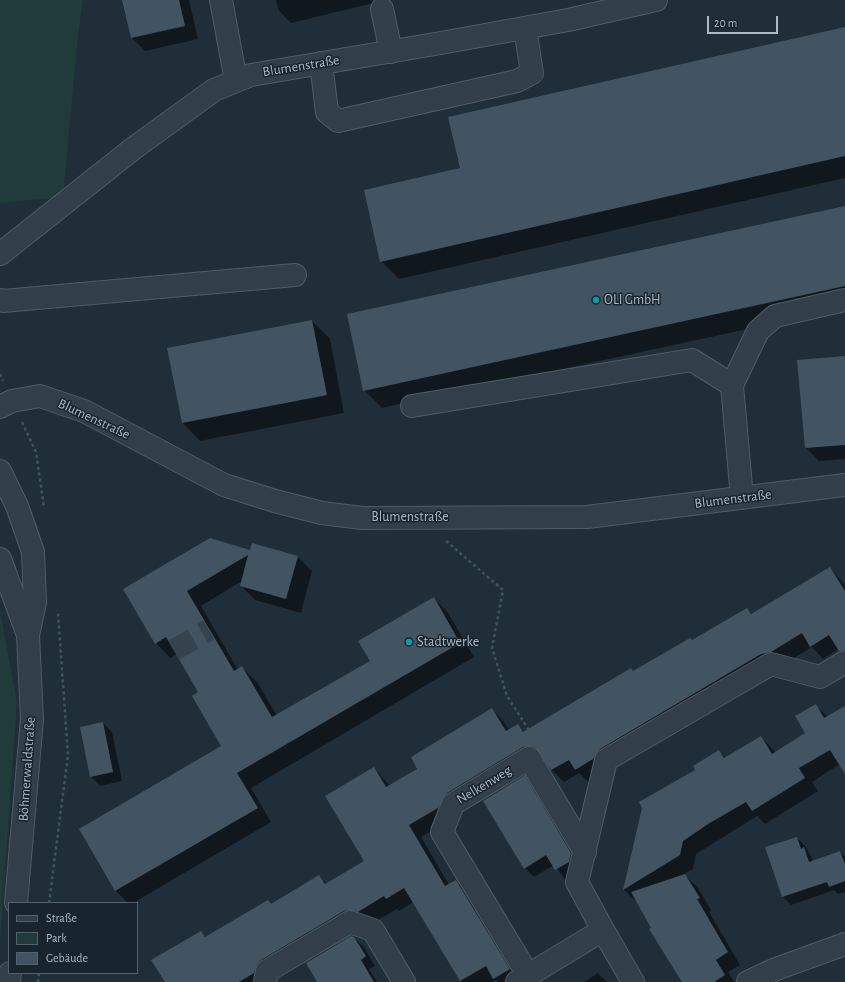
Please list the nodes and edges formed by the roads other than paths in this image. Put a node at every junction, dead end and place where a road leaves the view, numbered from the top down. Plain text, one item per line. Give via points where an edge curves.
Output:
1 (221, 0) edge
2 (656, 0) edge
3 (382, 9) dead end
4 (525, 28) junction
5 (392, 52) junction
6 (321, 63) junction
7 (236, 81) junction
8 (0, 254) edge
9 (295, 275) dead end
10 (0, 300) edge
11 (845, 300) edge
12 (732, 385) junction
13 (412, 406) dead end
14 (0, 407) edge
15 (0, 471) edge
16 (845, 485) edge
17 (742, 498) junction
18 (0, 559) edge
19 (28, 635) junction
20 (845, 662) edge
21 (585, 852) junction
22 (16, 902) edge
23 (603, 930) junction
24 (845, 944) edge
25 (523, 979) edge
26 (752, 981) edge
27 (265, 982) edge
28 (404, 982) edge
29 (634, 982) edge

1 - 7 street
2 - 4 street, Blumenstraße
3 - 5 street
4 - 5 street, Blumenstraße
4 - 6 street via 532,73 517,81 338,121 327,112
5 - 6 street, Blumenstraße
6 - 7 street, Blumenstraße via 251,75
7 - 8 street, Blumenstraße via 214,90 140,144
9 - 10 street
11 - 12 street via 775,316 758,331
12 - 13 street via 692,360
12 - 17 street
14 - 17 street, Blumenstraße via 12,401 40,396 84,411 224,485 322,513 362,518 587,517
15 - 19 street, Böhmerwaldstraße via 17,506 33,552 35,603
16 - 17 street, Blumenstraße
18 - 19 street, Böhmerwaldstraße
19 - 22 street, Böhmerwaldstraße via 32,719
20 - 21 street via 820,676 771,664 606,760
21 - 23 street via 577,882
21 - 25 street, Nelkenweg via 529,758 453,804 442,832
23 - 25 street, Nelkenweg
23 - 29 street
24 - 26 street via 776,969
27 - 28 street via 267,971 350,922 373,930

